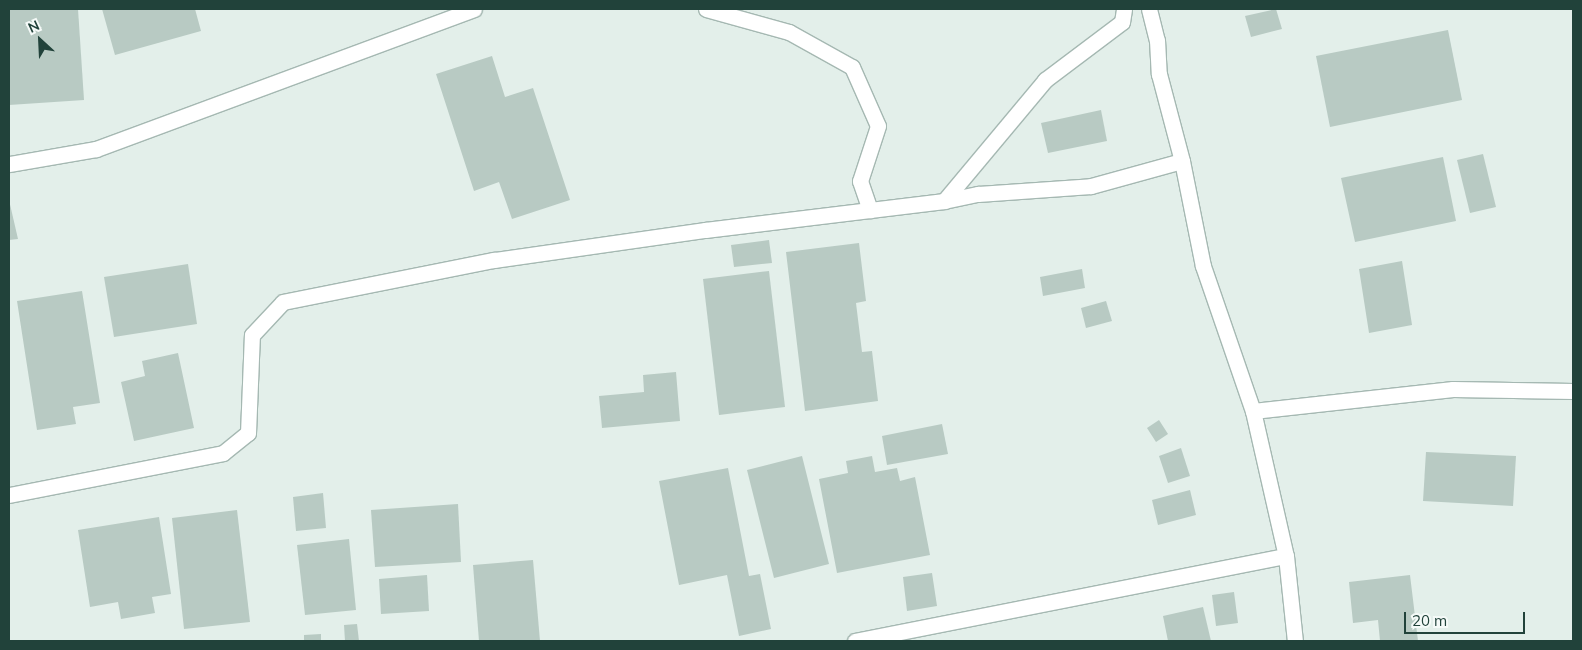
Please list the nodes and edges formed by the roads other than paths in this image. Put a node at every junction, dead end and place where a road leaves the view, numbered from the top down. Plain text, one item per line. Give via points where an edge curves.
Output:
1 (474, 9) edge
2 (706, 9) edge
3 (1124, 9) edge
4 (1149, 9) edge
5 (1182, 161) junction
6 (9, 164) edge
7 (944, 201) junction
8 (870, 210) junction
9 (1573, 391) edge
10 (1253, 411) junction
11 (9, 495) edge
12 (1286, 556) junction
13 (855, 641) edge
14 (1295, 641) edge

1 - 6 street via 96,149
2 - 8 street via 789,32 852,67 878,126 860,181
3 - 7 street via 1122,22 1045,80
4 - 5 street via 1157,40 1159,74
5 - 7 street via 1091,186 978,194
5 - 10 street via 1203,266
7 - 8 street
8 - 11 street via 494,260 283,302 252,335 248,433 223,453
9 - 10 street via 1453,389
10 - 12 street
12 - 13 street
12 - 14 street

